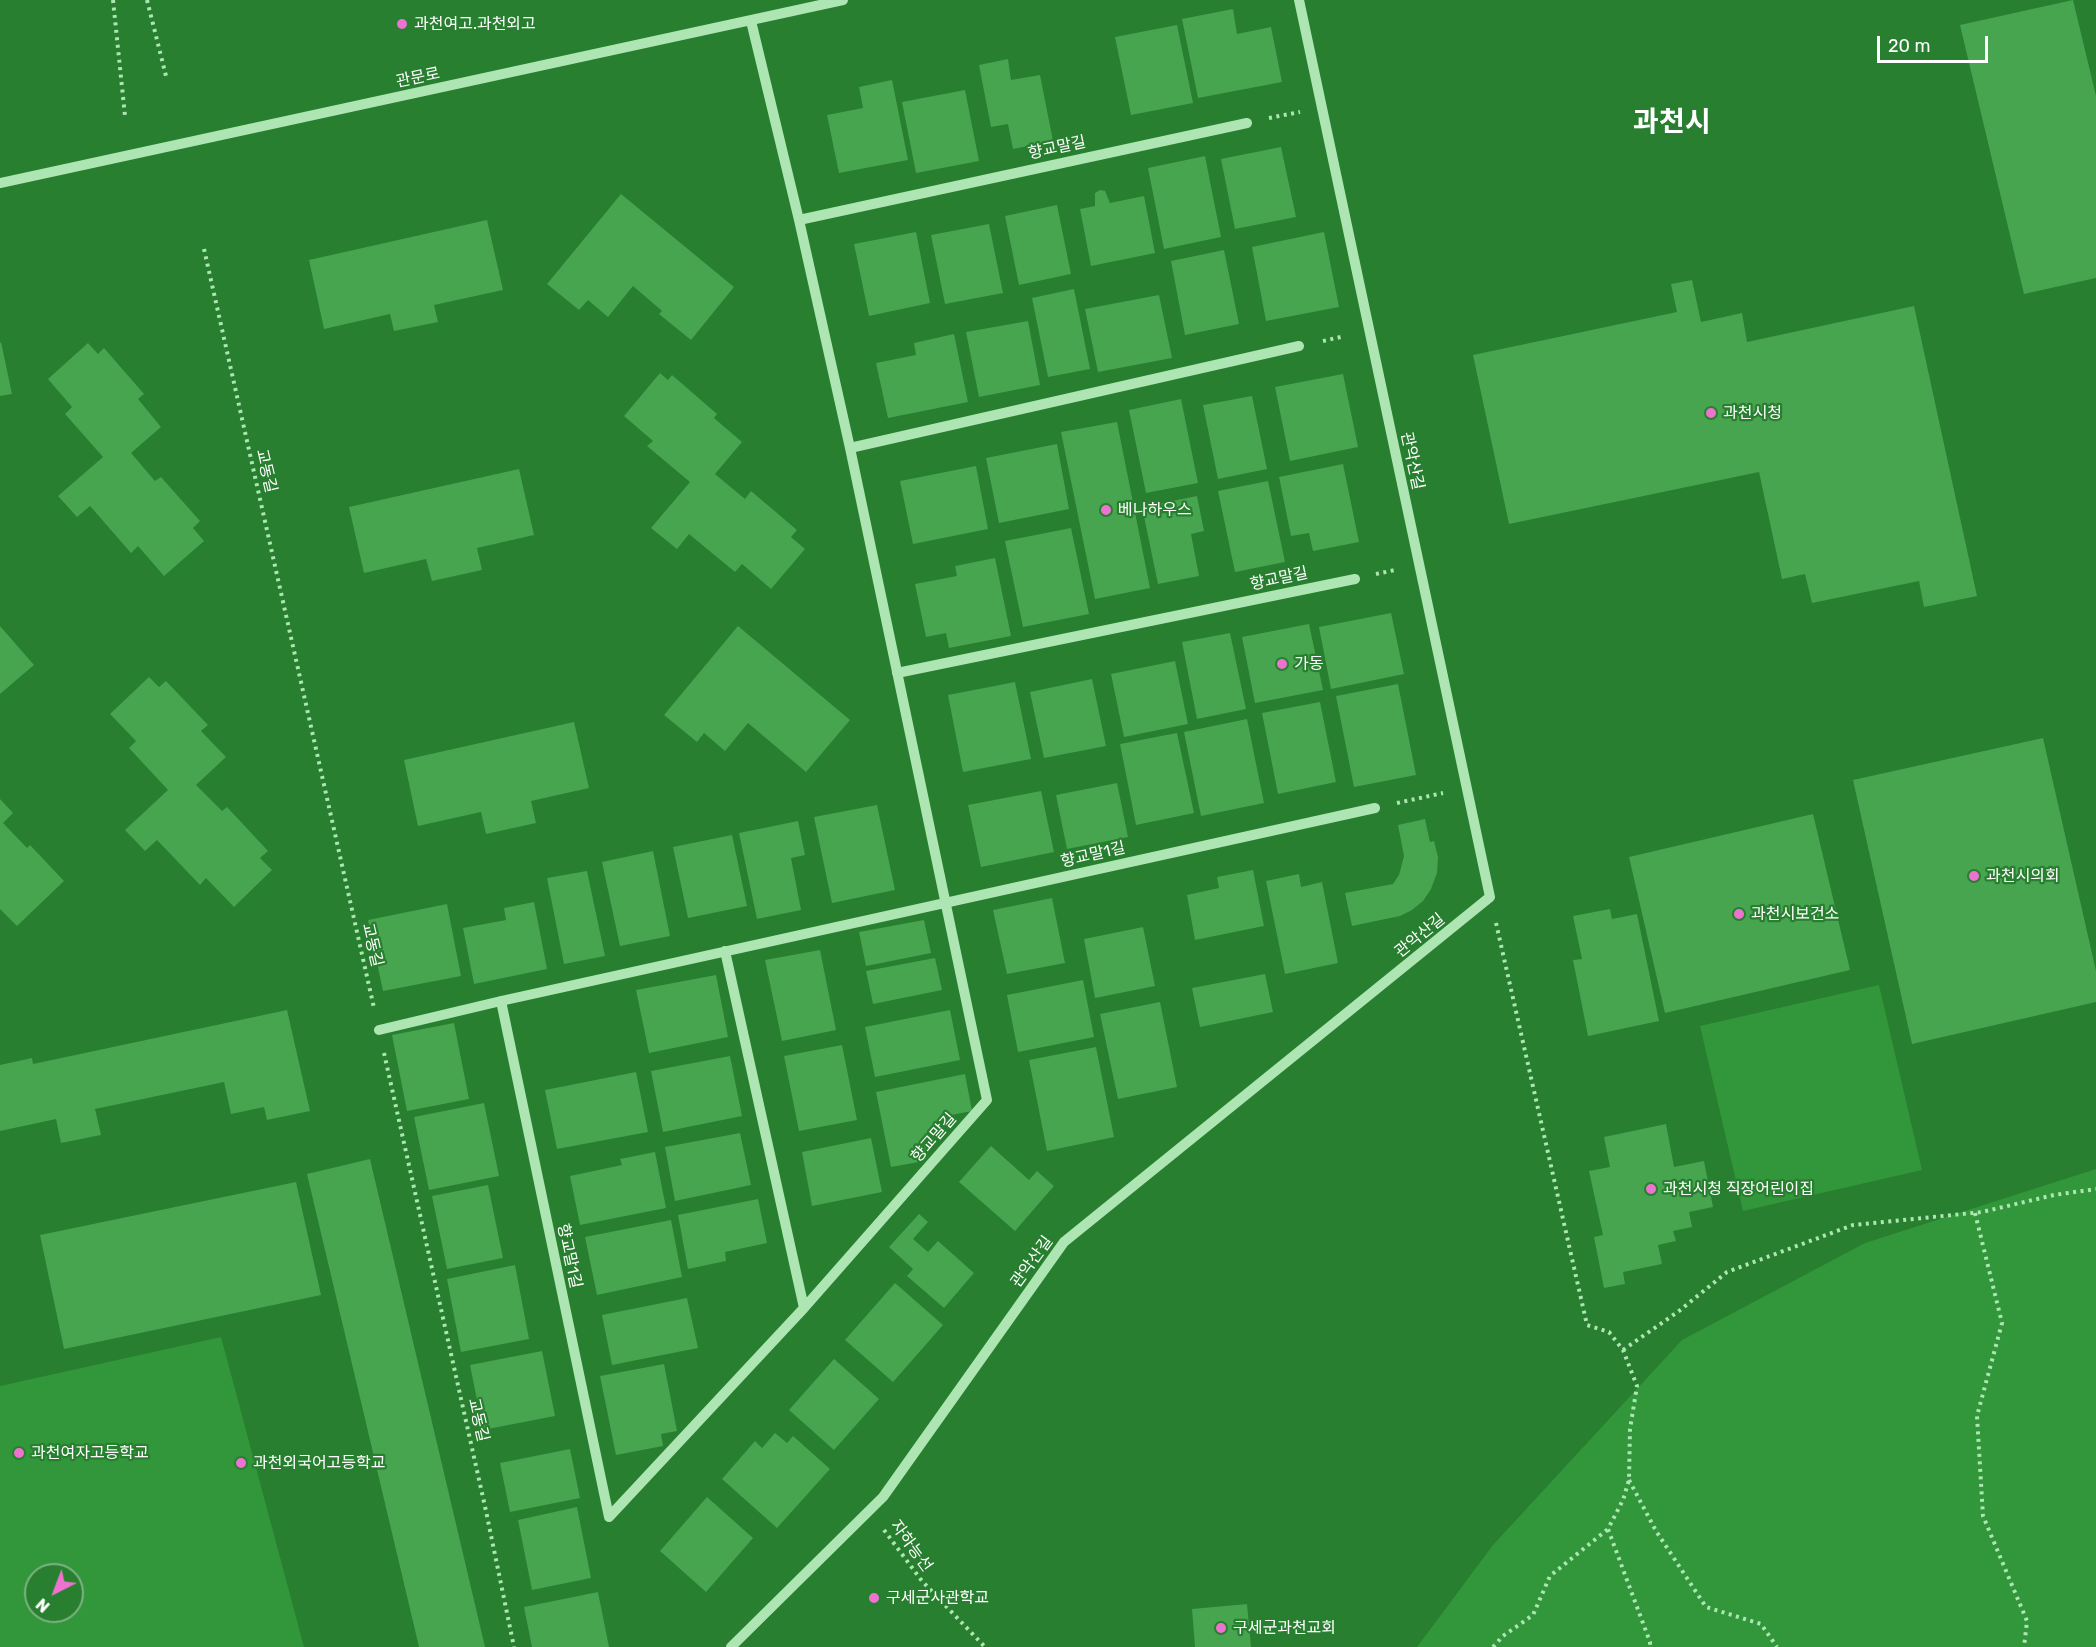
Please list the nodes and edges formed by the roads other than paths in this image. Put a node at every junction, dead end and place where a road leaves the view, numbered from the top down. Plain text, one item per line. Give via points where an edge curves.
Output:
1 (843, 0) edge
2 (1299, 0) edge
3 (752, 21) junction
4 (1247, 123) road end
5 (0, 183) edge
6 (799, 220) junction
7 (1299, 346) road end
8 (850, 448) junction
9 (1355, 579) road end
10 (897, 673) junction
11 (1375, 808) road end
12 (947, 903) junction
13 (725, 951) junction
14 (501, 1001) junction
15 (379, 1030) road end
16 (804, 1308) junction
17 (609, 1517) joint
18 (730, 1647) edge

1 - 3 street, 관문로
2 - 18 street, 관악산길 via 1490,897 1064,1242 883,1497
3 - 5 street, 관문로
3 - 6 street, 향교말길
4 - 6 street, 향교말길
6 - 8 street, 향교말길
7 - 8 street
8 - 10 street, 향교말길
9 - 10 street, 향교말길
10 - 12 street, 향교말길
11 - 12 street, 향교말1길
12 - 13 street, 향교말1길
12 - 16 street, 향교말길 via 987,1100
13 - 14 street, 향교말1길
13 - 16 street
14 - 15 street, 향교말1길
14 - 17 street, 향교말1길
16 - 17 street, 향교말길

